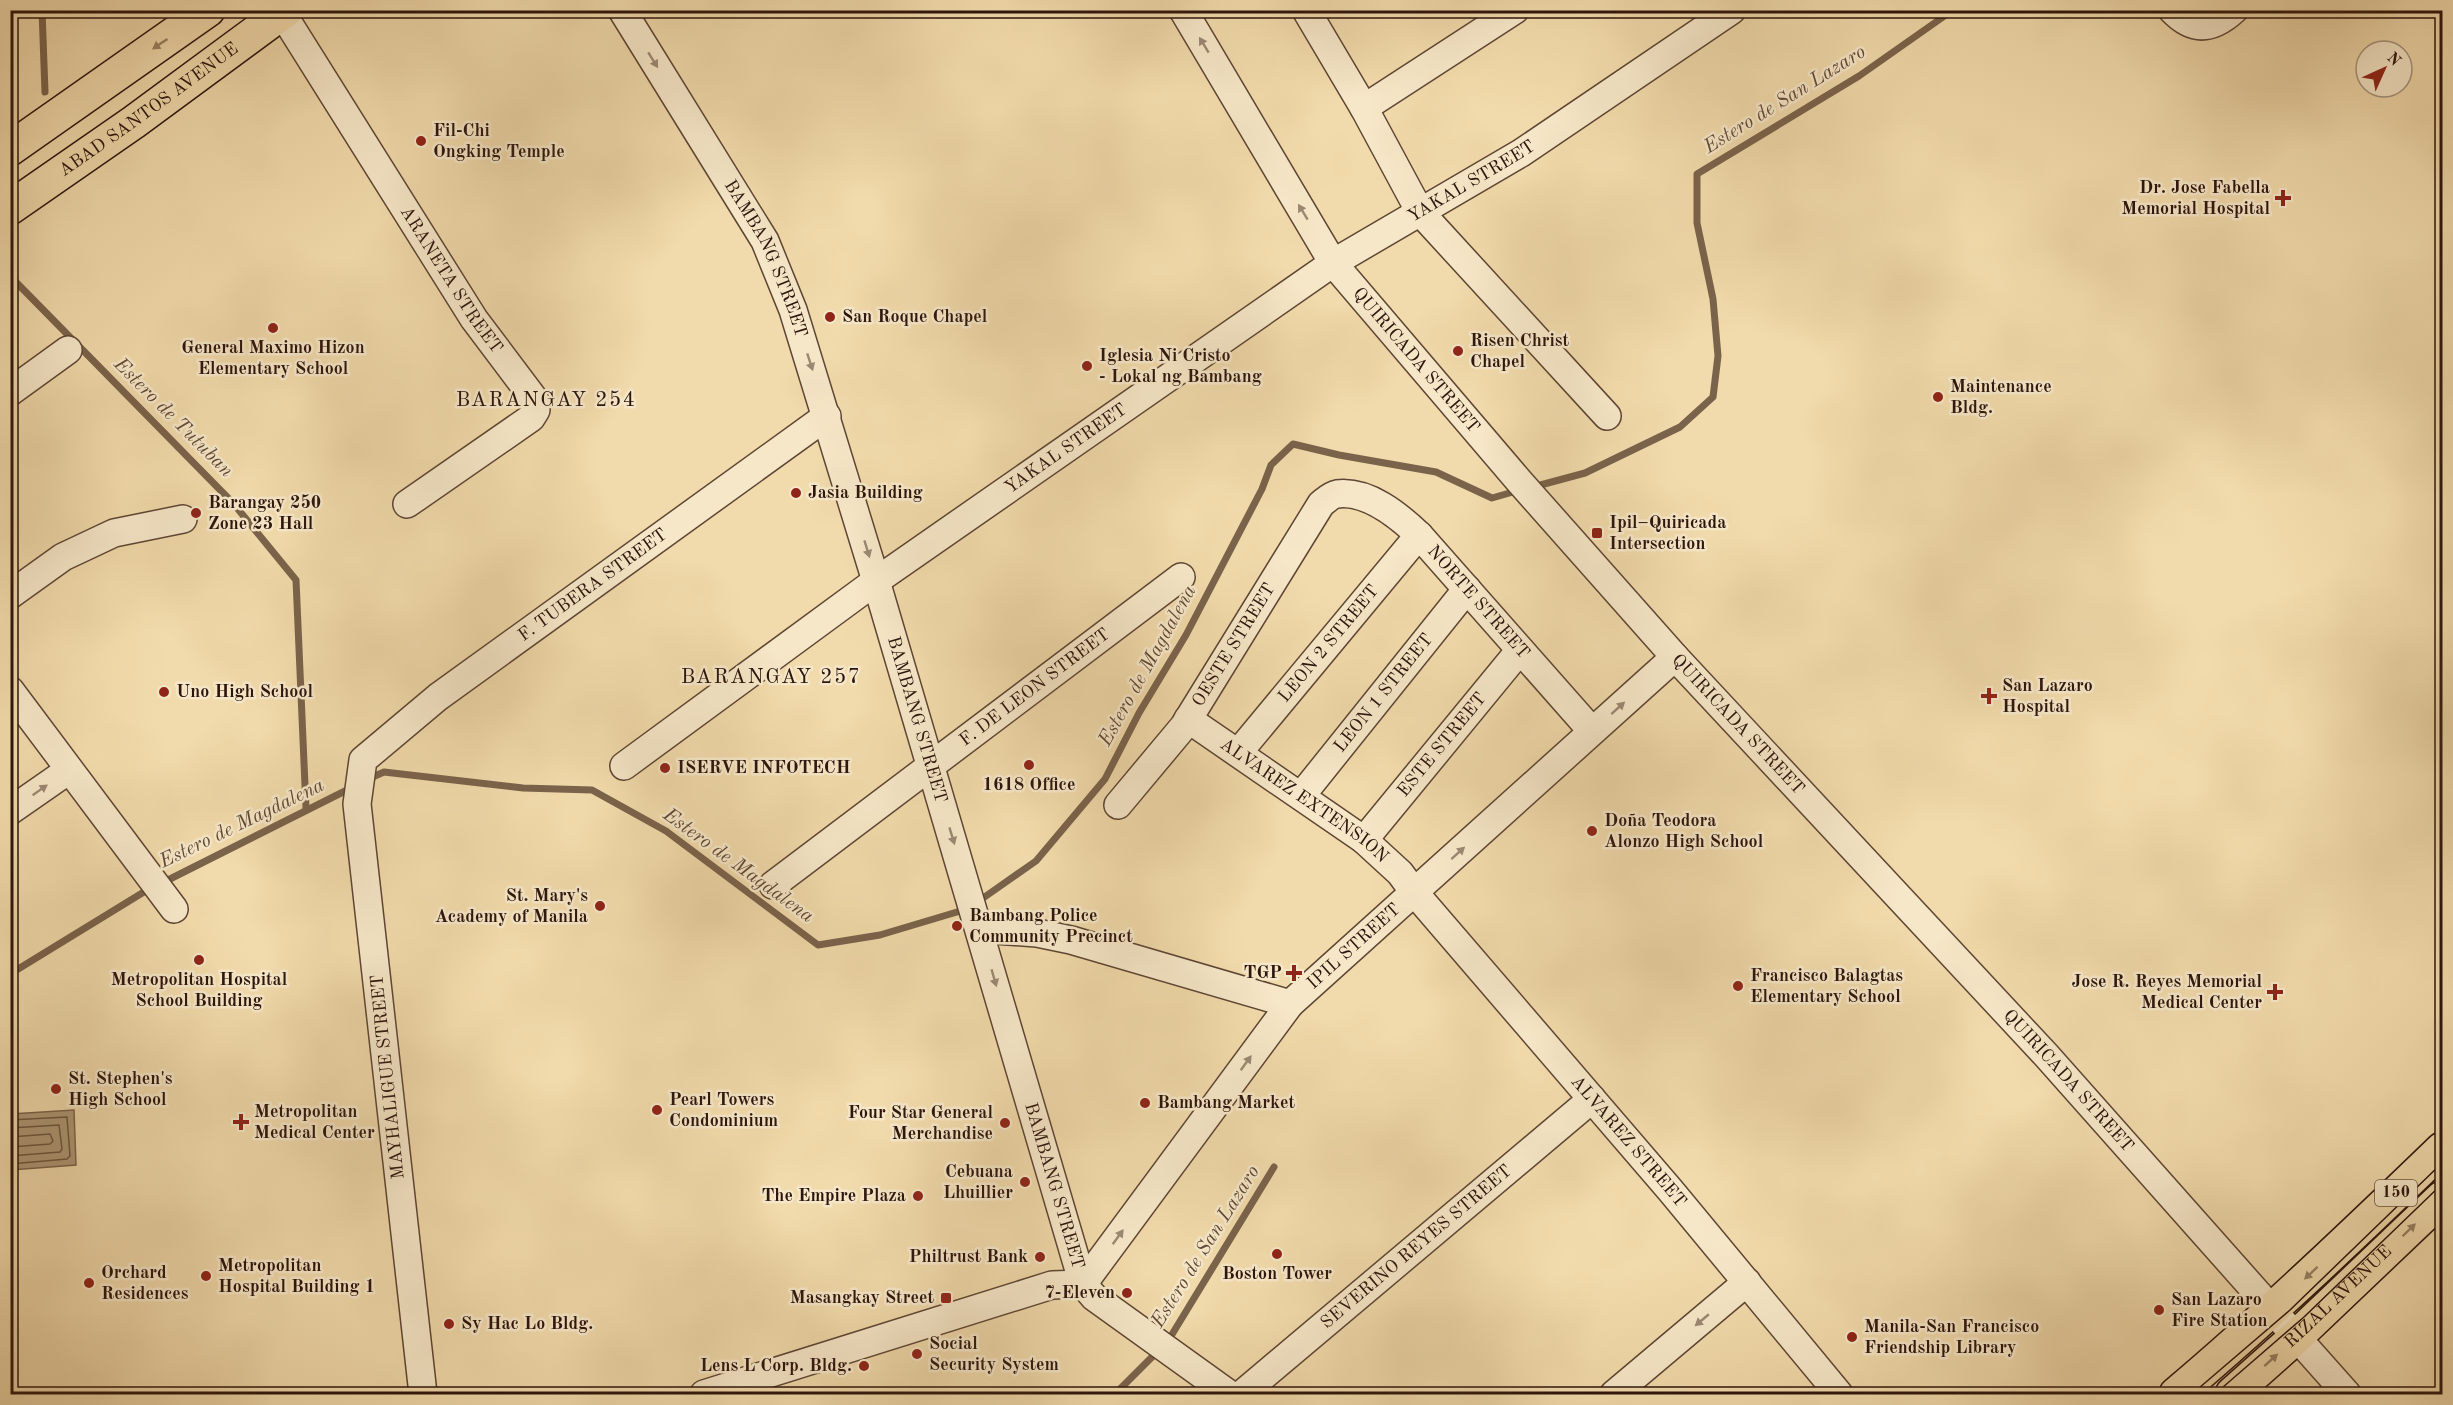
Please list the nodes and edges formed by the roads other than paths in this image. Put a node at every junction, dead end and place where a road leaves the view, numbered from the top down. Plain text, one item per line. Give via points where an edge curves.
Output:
1 (208, 10) edge
2 (622, 10) edge
3 (1183, 10) edge
4 (1306, 10) edge
5 (1515, 10) edge
6 (1732, 10) edge
7 (2172, 10) edge
8 (2234, 10) edge
9 (284, 12) edge
10 (1364, 108) junction
11 (10, 149) edge
12 (10, 208) edge
13 (1420, 212) junction
14 (1334, 263) junction
15 (68, 350) dead end
16 (10, 392) edge
17 (827, 416) junction
18 (1607, 416) dead end
19 (1350, 494) joint
20 (407, 504) dead end
21 (183, 519) dead end
22 (1419, 535) junction
23 (1181, 577) dead end
24 (876, 581) junction
25 (1467, 589) junction
26 (10, 594) edge
27 (1520, 650) junction
28 (1675, 657) junction
29 (10, 690) edge
30 (1188, 719) junction
31 (1592, 731) junction
32 (1238, 753) junction
33 (363, 760) joint
34 (624, 766) dead end
35 (931, 766) junction
36 (69, 770) junction
37 (1301, 796) junction
38 (1118, 805) dead end
39 (10, 811) edge
40 (1364, 840) junction
41 (773, 885) dead end
42 (1414, 892) junction
43 (170, 903) dead end
44 (978, 925) junction
45 (1290, 1004) junction
46 (1592, 1099) junction
47 (2442, 1149) edge
48 (2442, 1198) edge
49 (1747, 1282) junction
50 (1083, 1284) junction
51 (2272, 1309) junction
52 (2296, 1337) junction
53 (2222, 1356) junction
54 (2239, 1389) edge
55 (423, 1395) edge
56 (704, 1395) edge
57 (1229, 1395) edge
58 (1242, 1395) edge
59 (1614, 1395) edge
60 (1839, 1395) edge
61 (2176, 1395) edge
62 (2347, 1395) edge

1 -> 11 main road
2 -> 17 street, BAMBANG STREET via 765,241 793,310
14 -> 3 street, QUIRICADA STREET
4 - 10 street
5 - 10 street
6 - 13 street, YAKAL STREET via 1521,153
7 - 8 street via 2183,22 2200,27 2222,22
9 - 12 main road, ABAD SANTOS AVENUE
9 - 20 street, ARANETA STREET via 474,319 535,400 536,410 531,418
10 - 13 street
13 - 14 street, YAKAL STREET
13 - 18 street
14 - 24 street, YAKAL STREET
14 - 28 street, QUIRICADA STREET
15 - 16 street
17 -> 24 street, BAMBANG STREET
17 - 33 street, F. TUBERA STREET via 438,698
19 - 22 street, NORTE STREET via 1380,504
19 - 30 street, OESTE STREET via 1335,494 1321,504
21 - 26 street via 114,533 63,557
22 - 25 street, NORTE STREET
22 - 32 street, LEON 2 STREET
23 - 35 street, F. DE LEON STREET
24 - 34 street, YAKAL STREET
24 - 35 street, BAMBANG STREET
25 - 27 street, NORTE STREET
25 - 37 street, LEON 1 STREET
27 - 31 street, NORTE STREET
27 - 40 street, ESTE STREET
31 -> 28 street, IPIL STREET
28 - 51 street, QUIRICADA STREET via 2046,1055
29 - 36 street
30 - 32 street, ALVAREZ EXTENSION
30 - 38 street, OESTE STREET
42 -> 31 street, IPIL STREET
32 - 37 street, ALVAREZ EXTENSION
33 - 55 street, MAYHALIGUE STREET via 357,804
35 - 41 street, F. DE LEON STREET
35 -> 44 street, BAMBANG STREET
39 -> 36 street
36 - 43 street
37 - 40 street, ALVAREZ EXTENSION
40 - 42 street, ALVAREZ EXTENSION via 1400,873
42 - 45 street, IPIL STREET
42 - 46 street, ALVAREZ STREET
44 - 45 street via 1071,940
44 -> 50 street, BAMBANG STREET
50 -> 45 street, IPIL STREET
46 - 49 street, ALVAREZ STREET
46 - 58 street, SEVERINO REYES STREET
47 -> 51 main road, RIZAL AVENUE / 150
52 -> 48 main road, RIZAL AVENUE / 150
49 -> 59 street
49 - 60 street, ALVAREZ STREET
50 - 56 street via 1052,1285
50 - 57 street, BAMBANG STREET via 1094,1297
51 - 52 street, QUIRICADA STREET
51 - 53 main road, RIZAL AVENUE / 150
54 -> 52 main road, RIZAL AVENUE / 150
52 - 62 street, QUIRICADA STREET
53 - 54 main road
53 - 61 main road, RIZAL AVENUE / 150

